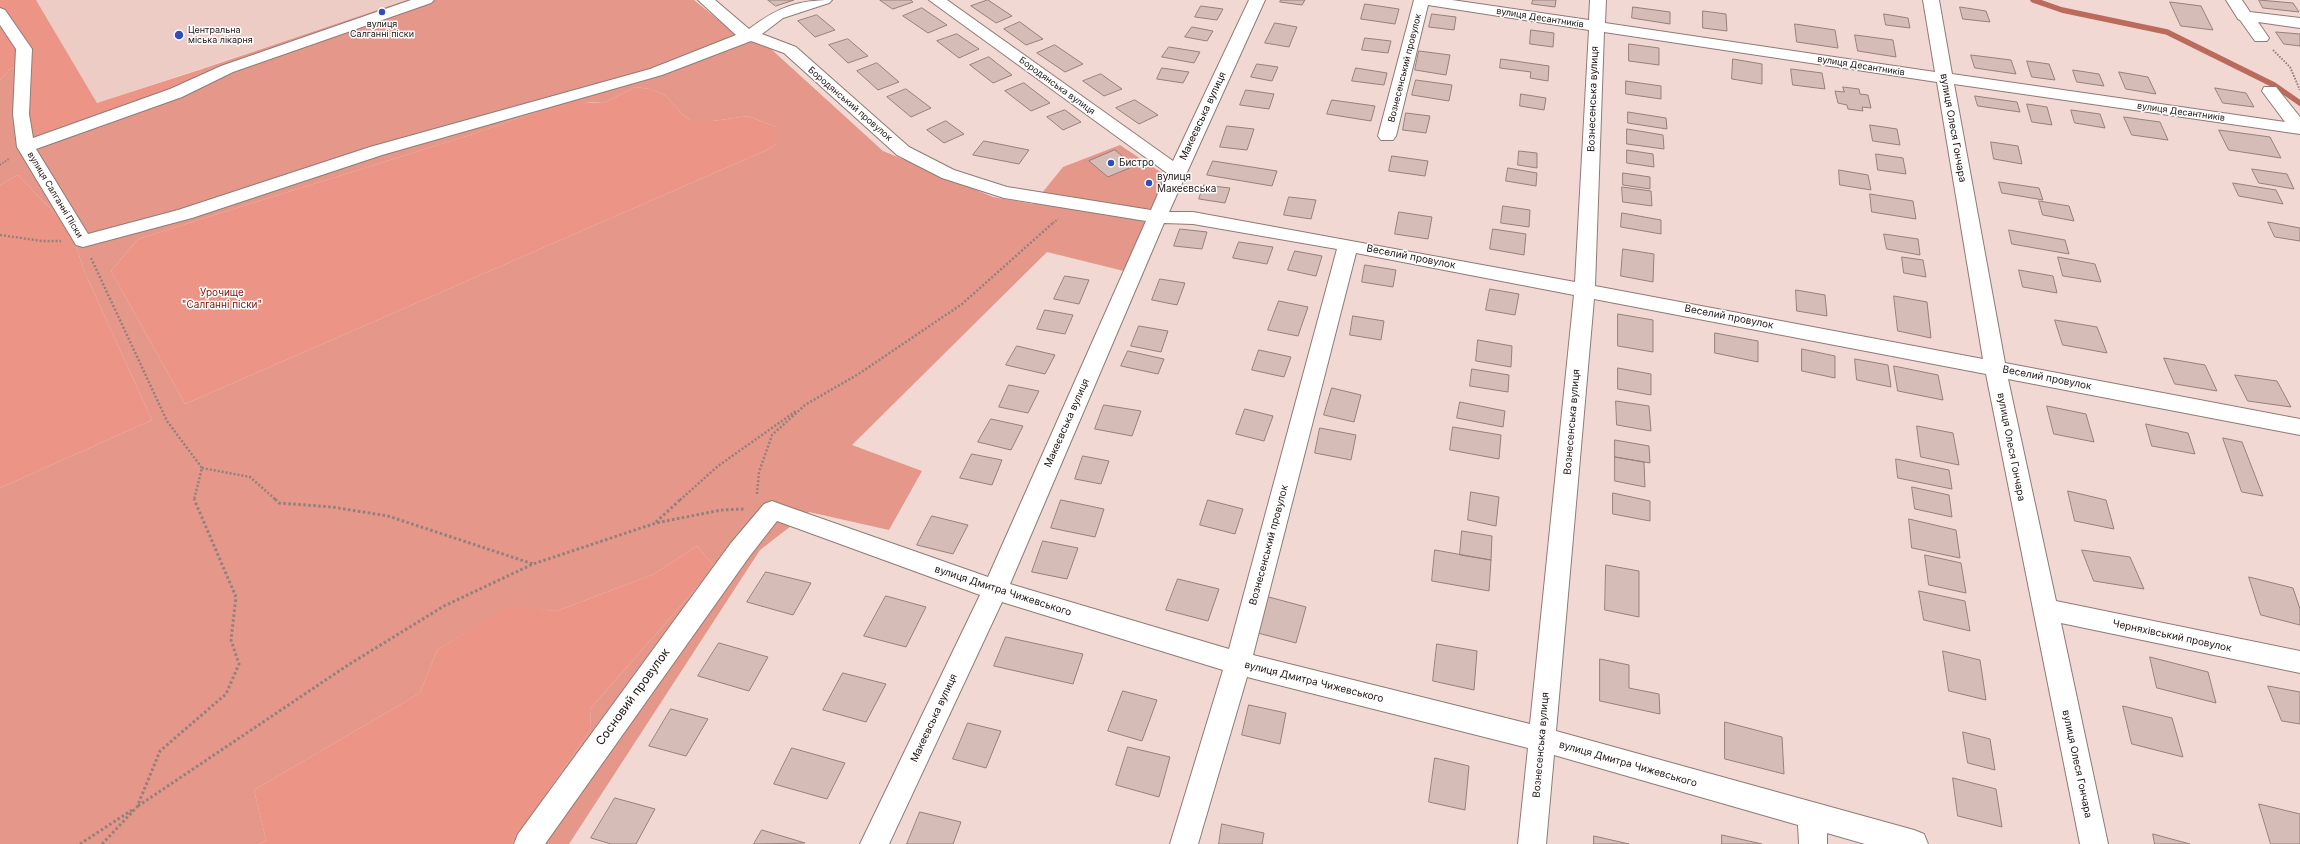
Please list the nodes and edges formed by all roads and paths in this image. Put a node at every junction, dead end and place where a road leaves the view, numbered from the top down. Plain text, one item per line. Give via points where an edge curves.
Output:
1 (426, 0) edge
2 (706, 0) edge
3 (824, 0) edge
4 (937, 0) edge
5 (1257, 0) edge
6 (1422, 0) edge
7 (1598, 0) edge
8 (1931, 0) edge
9 (2234, 0) edge
10 (404, 3) edge
11 (0, 13) edge
12 (2243, 16) junction
13 (2300, 23) edge
14 (1596, 26) junction
15 (751, 35) junction
16 (2261, 38) joint
17 (1944, 78) junction
18 (2300, 90) edge
19 (2270, 91) dead end
20 (2300, 127) edge
21 (1387, 136) dead end
22 (26, 147) junction
23 (1177, 172) junction
24 (1071, 203) junction
25 (1157, 217) junction
26 (0, 235) edge
27 (83, 241) junction
28 (1348, 245) junction
29 (1585, 290) junction
30 (1995, 368) junction
31 (806, 405) junction
32 (2300, 427) edge
33 (202, 468) junction
34 (764, 510) junction
35 (656, 523) junction
36 (534, 564) junction
37 (995, 590) junction
38 (2044, 609) junction
39 (2300, 662) edge
40 (1238, 663) junction
41 (1542, 740) junction
42 (137, 807) junction
43 (1813, 830) edge
44 (80, 844) edge
45 (102, 844) edge
46 (528, 844) edge
47 (874, 844) edge
48 (1184, 844) edge
49 (1532, 844) edge
50 (1914, 844) edge
51 (2094, 844) edge

1 - 10 street
2 - 15 street, Бородянський провулок via 742,32
3 - 15 street via 778,15
4 - 23 street, Бородянська вулиця
5 - 23 street, Макеєвська вулиця
6 - 14 street, вулиця Десантників
6 - 21 street, Вознесенський провулок
7 - 14 street, Вознесенська вулиця
8 - 17 street, вулиця Олеся Гончара
9 - 12 street
10 - 22 street via 227,68 176,93
11 - 22 street, вулиця Салганні Піски via 24,49 21,114
12 - 13 street
12 - 16 street
14 - 17 street, вулиця Десантників
14 - 29 street, Вознесенська вулиця
15 - 24 street, Бородянський провулок via 790,50 903,151 948,174 1004,192
15 - 27 street via 656,72 376,151 185,214
16 - 18 path via 2290,67
17 - 20 street, вулиця Десантників
17 - 30 street, вулиця Олеся Гончара
19 - 20 street
22 - 27 street, вулиця Салганні Піски
23 - 25 street, Макеєвська вулиця
24 - 25 street, Веселий провулок
24 - 31 path via 1058,219 962,304 860,373
25 - 28 street, Веселий провулок via 1193,218
25 - 37 street, Макеєвська вулиця
26 - 27 path via 42,241
27 - 33 path via 167,421
28 - 29 street, Веселий провулок
28 - 40 street, Вознесенський провулок
29 - 30 street, Веселий провулок
29 - 41 street, Вознесенська вулиця
30 - 32 street, Веселий провулок
30 - 38 street, вулиця Олеся Гончара
31 - 34 path via 772,435 759,472
31 - 35 path via 718,466
33 - 36 path via 250,477 279,503 332,507 388,516
33 - 42 path via 194,501 236,597 231,640 239,664 226,694 160,752
34 - 35 path via 721,510
34 - 37 street, вулиця Дмитра Чижевського
34 - 46 street, Сосновий провулок via 740,550
35 - 36 path
36 - 42 path via 444,606 348,665
37 - 40 street, вулиця Дмитра Чижевського
37 - 47 street, Макеєвська вулиця
38 - 39 street, Черняхівський провулок
38 - 51 street, вулиця Олеся Гончара
40 - 41 street, вулиця Дмитра Чижевського
40 - 48 street, Вознесенський провулок
41 - 43 street, вулиця Дмитра Чижевського
41 - 49 street, Вознесенська вулиця
42 - 44 path
42 - 45 path
43 - 50 street, вулиця Дмитра Чижевського

